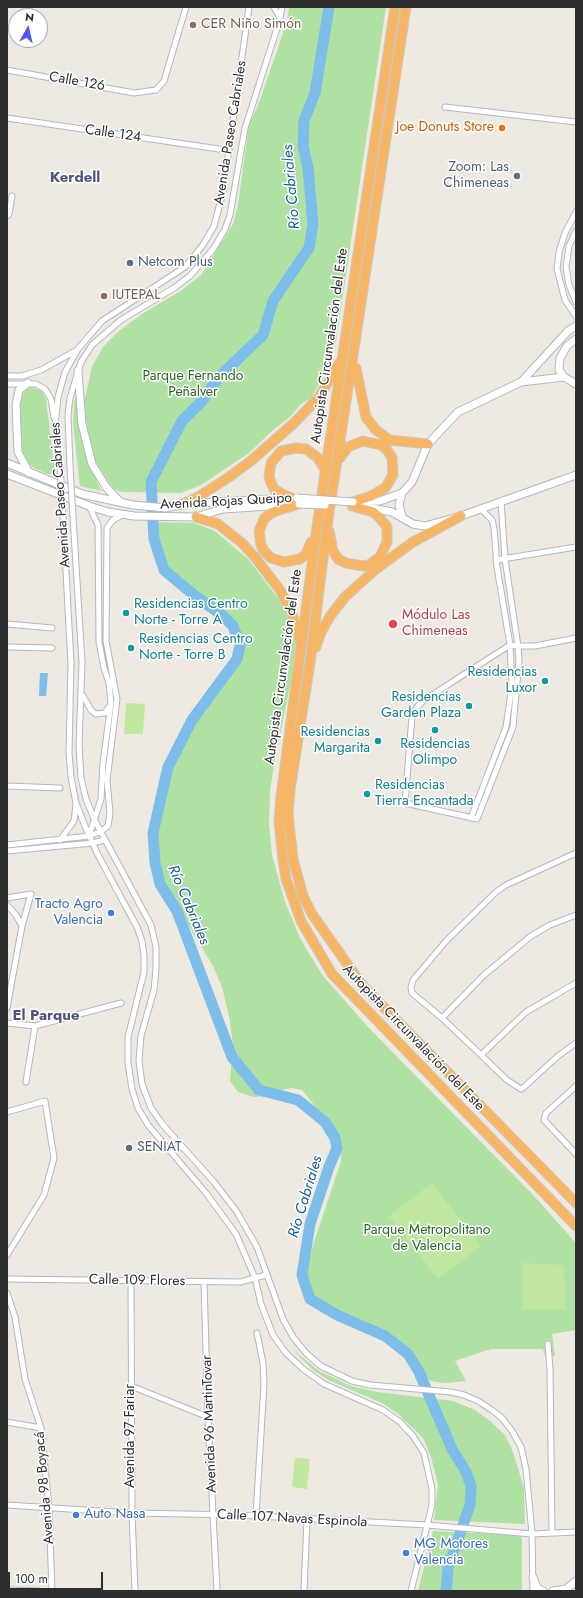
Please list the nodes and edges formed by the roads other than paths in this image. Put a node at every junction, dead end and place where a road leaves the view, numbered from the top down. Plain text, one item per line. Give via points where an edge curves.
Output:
1 (186, 7) edge
2 (249, 7) edge
3 (253, 7) edge
4 (274, 7) edge
5 (282, 7) edge
6 (395, 7) edge
7 (406, 7) edge
8 (248, 14) junction
9 (280, 19) junction
10 (7, 70) edge
11 (445, 107) dead end
12 (7, 118) edge
13 (576, 122) edge
14 (219, 149) dead end
15 (12, 196) dead end
16 (576, 212) edge
17 (7, 216) edge
18 (576, 230) edge
19 (576, 302) edge
20 (576, 316) edge
21 (576, 326) edge
22 (576, 339) edge
23 (78, 349) junction
24 (343, 356) junction
25 (354, 357) junction
26 (78, 371) junction
27 (7, 376) edge
28 (564, 377) junction
29 (521, 382) junction
30 (28, 383) junction
31 (7, 384) edge
32 (576, 384) edge
33 (55, 426) junction
34 (428, 444) junction
35 (338, 461) junction
36 (7, 463) edge
37 (326, 471) junction
38 (29, 473) junction
39 (7, 474) edge
40 (576, 475) edge
41 (402, 493) junction
42 (296, 500) junction
43 (501, 501) junction
44 (120, 502) junction
45 (183, 504) junction
46 (353, 504) junction
47 (89, 506) junction
48 (480, 508) junction
49 (124, 514) junction
50 (402, 516) junction
51 (461, 516) junction
52 (196, 517) junction
53 (327, 526) junction
54 (317, 527) junction
55 (576, 547) edge
56 (505, 559) junction
57 (496, 560) junction
58 (7, 624) edge
59 (52, 628) dead end
60 (576, 638) edge
61 (510, 645) junction
62 (302, 646) junction
63 (518, 646) junction
64 (7, 647) edge
65 (52, 648) dead end
66 (310, 663) junction
67 (82, 694) junction
68 (111, 703) junction
69 (7, 786) edge
70 (60, 788) dead end
71 (76, 803) junction
72 (471, 818) junction
73 (95, 821) junction
74 (100, 832) junction
75 (89, 836) junction
76 (60, 840) junction
77 (105, 840) junction
78 (92, 843) junction
79 (7, 845) edge
80 (7, 852) edge
81 (576, 854) edge
82 (7, 898) edge
83 (7, 905) edge
84 (576, 915) edge
85 (22, 926) junction
86 (576, 983) edge
87 (121, 1003) dead end
88 (7, 1008) edge
89 (442, 1018) junction
90 (7, 1023) edge
91 (35, 1026) junction
92 (576, 1043) edge
93 (480, 1055) junction
94 (26, 1082) dead end
95 (576, 1086) edge
96 (7, 1112) edge
97 (576, 1154) edge
98 (576, 1203) edge
99 (576, 1226) edge
100 (7, 1255) edge
101 (266, 1275) junction
102 (254, 1278) junction
103 (7, 1279) edge
104 (131, 1280) junction
105 (204, 1282) junction
106 (7, 1293) edge
107 (257, 1333) dead end
108 (548, 1344) dead end
109 (131, 1386) junction
110 (208, 1417) junction
111 (7, 1422) edge
112 (41, 1428) junction
113 (7, 1505) edge
114 (49, 1507) junction
115 (132, 1513) junction
116 (214, 1515) junction
117 (256, 1516) junction
118 (307, 1520) junction
119 (427, 1524) junction
120 (576, 1532) edge
121 (552, 1533) junction
122 (532, 1534) junction
123 (532, 1577) junction
124 (576, 1581) edge
125 (7, 1590) edge
126 (566, 1590) edge
127 (39, 1591) edge
128 (52, 1591) edge
129 (135, 1591) edge
130 (217, 1591) edge
131 (304, 1591) edge
132 (411, 1591) edge
133 (532, 1591) edge
134 (543, 1591) edge
135 (553, 1591) edge

1 - 10 street, Calle 126 via 164,81 156,90 134,93
2 - 8 street, Avenida Paseo Cabriales
3 - 8 street
4 - 9 street
5 - 9 street, Avenida Paseo Cabriales
6 - 24 highway, Autopista Circunvalación del Este
7 - 25 highway, Autopista Circunvalación del Este
8 - 23 street, Avenida Paseo Cabriales via 224,192 214,226 185,267 102,321
9 - 26 street, Avenida Paseo Cabriales via 245,128 230,215 225,229 214,248 190,276 106,331 92,345
11 - 13 street
12 - 14 street, Calle 124
15 - 17 street
16 - 20 street via 563,239 557,269 565,300
18 - 19 street via 569,246 566,267 569,285
21 - 29 street via 568,331
22 - 28 street via 567,346 560,358 559,370
23 - 27 street via 41,370 22,376
23 - 33 street, Avenida Paseo Cabriales via 61,385
24 - 37 highway, Autopista Circunvalación del Este
24 - 45 highway via 320,397 294,423 252,460 198,497
25 - 34 highway via 366,417 375,429 389,440
25 - 35 highway, Autopista Circunvalación del Este
26 - 44 street via 82,424 92,464 106,487
26 - 67 street, Avenida Paseo Cabriales, bridge via 68,415
28 - 29 street
28 - 32 street
29 - 34 street via 458,412
30 - 31 street
30 - 33 street via 45,389 51,399
30 - 38 street via 19,390 16,405 18,452
33 - 71 street, Avenida Paseo Cabriales, bridge via 60,466 71,664 69,753
34 - 41 street via 412,482
35 - 46 highway via 348,447 363,441 381,445 392,458 393,475 385,488
35 - 53 highway, Autopista Circunvalación del Este
36 - 38 street, Avenida Rojas Queipo
37 - 42 highway via 318,458 306,449 296,448 281,452 271,463 271,483 274,489
37 - 54 highway, Autopista Circunvalación del Este
38 - 44 street, Avenida Rojas Queipo via 82,494
39 - 47 street, Avenida Rojas Queipo
40 - 43 street, Avenida Rojas Queipo
41 - 46 street, Avenida Rojas Queipo via 380,501
41 - 50 street via 399,505
42 - 45 street, Avenida Rojas Queipo
42 - 46 street, Avenida Rojas Queipo, bridge
42 - 52 street, Avenida Rojas Queipo via 223,509
42 - 54 highway via 270,513 260,524 259,538 264,551 271,558 284,562 300,559 306,554
43 - 48 street, Avenida Rojas Queipo
43 - 56 street
44 - 45 street, Avenida Rojas Queipo via 166,508
46 - 50 street, Avenida Rojas Queipo
46 - 53 highway via 373,512 386,527 387,542 375,561 363,566 338,559 333,551
47 - 49 street, Avenida Rojas Queipo
47 - 68 street, Avenida Paseo Cabriales via 98,526 99,642
48 - 51 street, Avenida Rojas Queipo
48 - 57 street via 492,520
49 - 52 street, Avenida Rojas Queipo via 164,518
49 - 74 street via 113,520 107,528 106,641 117,699 107,780 110,813 108,826
50 - 51 street, Avenida Rojas Queipo via 413,524 425,526
51 - 66 highway via 413,542 376,569 346,597 321,632
52 - 62 highway via 218,524 254,556 280,590 291,611
53 - 66 highway, Autopista Circunvalación del Este
54 - 62 highway, Autopista Circunvalación del Este
55 - 56 street
56 - 57 street
56 - 63 street
57 - 61 street
58 - 59 street
60 - 63 street via 535,646
61 - 63 street
61 - 72 street via 512,686 506,727
61 - 72 street via 424,700 412,716 405,803
62 - 99 highway, Autopista Circunvalación del Este via 279,821 286,879 301,921 321,958 343,987
63 - 72 street via 513,727 477,819
64 - 65 street
66 - 98 highway, Autopista Circunvalación del Este via 288,814 293,859 303,896 312,914 362,985
67 - 68 street via 96,714 105,714
67 - 73 street, Avenida Paseo Cabriales via 81,778
68 - 73 street, Avenida Paseo Cabriales via 102,763 101,799
69 - 70 street
71 - 75 street, Avenida Paseo Cabriales
71 - 76 street via 74,821
73 - 74 street, Avenida Paseo Cabriales
73 - 75 street, Avenida Paseo Cabriales
74 - 75 street
74 - 77 street, Avenida Paseo Cabriales
75 - 76 street
75 - 78 street, Avenida Paseo Cabriales
76 - 79 street
77 - 78 street
77 - 101 street, Avenida Paseo Cabriales via 151,925 156,947 154,990 141,1036 139,1061 142,1084 151,1108 163,1125 237,1212 256,1247
78 - 80 street
78 - 102 street, Avenida Paseo Cabriales via 123,899 142,941 144,972 130,1023 127,1051 128,1076 138,1108 148,1125 226,1219 244,1251
81 - 89 street via 506,885 496,892 447,940 413,980 412,993
82 - 85 street via 31,894
83 - 85 street
84 - 89 street via 531,936 484,975
85 - 88 street
86 - 93 street via 526,1012
87 - 91 street
89 - 93 street
90 - 91 street
91 - 94 street
92 - 93 street via 521,1089 507,1080
95 - 97 street via 546,1113 544,1120
96 - 100 street via 45,1101 54,1158 44,1194
101 - 102 street, Calle 109 Flores
101 - 122 street, Avenida Paseo Cabriales via 293,1337 321,1366 352,1381 387,1387 451,1392 478,1401 502,1418 518,1441 526,1469
102 - 105 street, Calle 109 Flores via 240,1282
102 - 119 street, Avenida Paseo Cabriales via 273,1335 286,1353 324,1384 383,1410 400,1422 413,1436 424,1453 432,1489 432,1505
103 - 104 street, Calle 109 Flores
104 - 105 street, Calle 109 Flores
104 - 109 street, Avenida 97 Fariar
105 - 110 street, Avenida 96 MartinTovar
106 - 112 street, Avenida 98 Boyacá via 15,1317 25,1379
107 - 117 street via 264,1384
108 - 121 street
109 - 110 street
109 - 115 street, Avenida 97 Fariar
110 - 116 street, Avenida 96 MartinTovar
111 - 112 street
112 - 114 street, Avenida 98 Boyacá
113 - 114 street, Calle 107 Navas Espinola
114 - 115 street, Calle 107 Navas Espinola
114 - 128 street, Avenida 98 Boyacá
115 - 116 street, Calle 107 Navas Espinola
115 - 129 street, Avenida 97 Fariar
116 - 117 street, Calle 107 Navas Espinola
116 - 130 street, Avenida 96 MartinTovar
117 - 118 street, Calle 107 Navas Espinola
118 - 119 street, Calle 107 Navas Espinola
118 - 131 street
119 - 122 street, Calle 107 Navas Espinola via 437,1527
119 - 132 street, Avenida Paseo Cabriales
120 - 121 street, Calle 107 Navas Espinola
121 - 122 street, Calle 107 Navas Espinola
122 - 123 street, Avenida Paseo Cabriales
123 - 133 street, Avenida Paseo Cabriales
123 - 134 street via 537,1588
124 - 126 street
125 - 127 street
126 - 135 street

